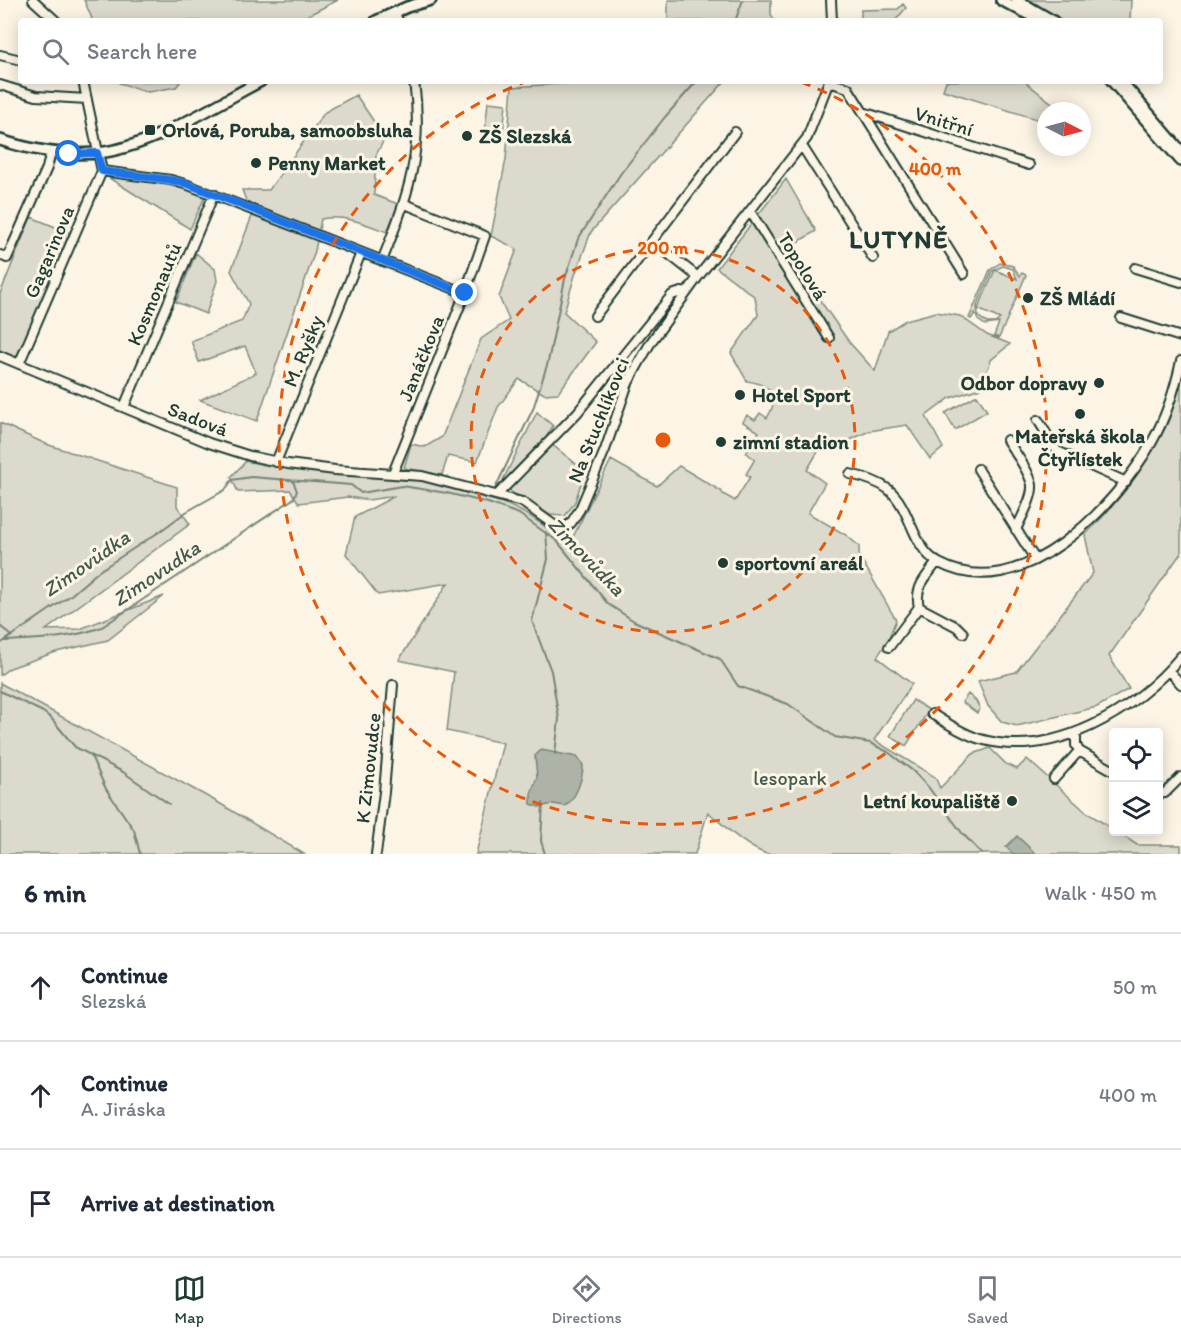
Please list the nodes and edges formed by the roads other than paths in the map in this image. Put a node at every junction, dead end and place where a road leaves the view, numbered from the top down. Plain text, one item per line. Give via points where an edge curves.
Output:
1 (33, 0) edge
2 (431, 0) edge
3 (831, 0) edge
4 (1001, 0) edge
5 (1017, 0) edge
6 (396, 17) edge
7 (53, 18) edge
8 (832, 18) edge
9 (1035, 18) edge
10 (1048, 18) edge
11 (0, 55) edge
12 (18, 59) edge
13 (84, 84) edge
14 (255, 84) edge
15 (414, 84) edge
16 (828, 84) edge
17 (837, 84) edge
18 (1115, 84) edge
19 (1124, 84) edge
20 (0, 85) edge
21 (87, 99) junction
22 (863, 112) junction
23 (735, 132) dead end
24 (0, 140) edge
25 (802, 146) junction
26 (1181, 151) edge
27 (51, 153) junction
28 (97, 153) junction
29 (1181, 161) edge
30 (1029, 165) dead end
31 (102, 171) junction
32 (214, 194) junction
33 (405, 204) junction
34 (750, 211) junction
35 (652, 241) junction
36 (361, 253) junction
37 (0, 255) edge
38 (873, 258) dead end
39 (382, 261) junction
40 (1135, 268) dead end
41 (964, 274) dead end
42 (698, 277) junction
43 (1181, 282) edge
44 (465, 293) junction
45 (686, 293) junction
46 (595, 316) dead end
47 (1121, 318) dead end
48 (1181, 337) edge
49 (829, 338) dead end
50 (0, 356) edge
51 (1181, 361) edge
52 (19, 364) junction
53 (124, 407) junction
54 (1038, 420) dead end
55 (1007, 440) dead end
56 (276, 462) junction
57 (978, 469) dead end
58 (393, 473) junction
59 (850, 474) dead end
60 (1126, 482) junction
61 (497, 495) junction
62 (1016, 530) junction
63 (1035, 559) junction
64 (937, 562) junction
65 (919, 607) junction
66 (963, 633) dead end
67 (889, 647) dead end
68 (1181, 656) edge
69 (1169, 671) junction
70 (1181, 684) edge
71 (393, 686) dead end
72 (932, 714) dead end
73 (1076, 733) junction
74 (1079, 752) junction
75 (1109, 769) edge
76 (1181, 777) edge
77 (1054, 779) dead end
78 (1163, 793) edge
79 (376, 854) edge

1 - 7 street
2 - 6 street
3 - 8 street
4 - 9 street
5 - 10 street
11 - 12 street
13 - 21 street
14 - 28 street via 159,135
15 - 33 street via 418,141
16 - 25 street, Na Stuchlíkovci
17 - 22 street via 848,88
18 - 29 street
19 - 26 street
20 - 21 street via 36,96
21 - 28 street
22 - 30 street, Vnitřní
22 - 41 street
23 - 35 street
24 - 27 street
25 - 34 street, Na Stuchlíkovci
25 - 38 street
27 - 28 street
27 - 37 street via 7,258
28 - 31 street
31 - 32 street via 171,180
31 - 52 street, Gagarinova
32 - 36 street
32 - 53 street, Kosmonautů
33 - 39 street
33 - 44 street, Janáčkova via 485,236
34 - 42 street, Na Stuchlíkovci
34 - 49 street, Topolová
35 - 42 street
35 - 46 street
36 - 39 street
36 - 56 street, M. Ryšky
39 - 44 street
40 - 43 street
42 - 45 street, Na Stuchlíkovci
44 - 58 street, Janáčkova
45 - 61 street, Na Stuchlíkovci via 672,295 577,412
45 - 61 street, Na Stuchlíkovci via 628,383 580,509 571,523 566,527 554,525 522,502
47 - 48 street
50 - 52 street, Sadová
51 - 60 street via 1167,410
52 - 53 street, Sadová
53 - 56 street, Sadová via 209,443
54 - 60 street via 1057,451
55 - 62 street via 1032,485
56 - 58 street, Sadová
57 - 62 street
58 - 61 street, Na Stuchlíkovci via 422,476
59 - 64 street via 890,491 922,548
60 - 63 street via 1089,522
62 - 63 street
63 - 64 street via 987,575 955,570
64 - 65 street via 919,588
65 - 66 street
65 - 67 street
68 - 69 street
69 - 70 street
69 - 73 street via 1144,693
71 - 79 street, K Zimovudce
72 - 73 street via 972,736 992,742 1029,744
73 - 74 street
74 - 75 street
74 - 77 street
76 - 78 street

